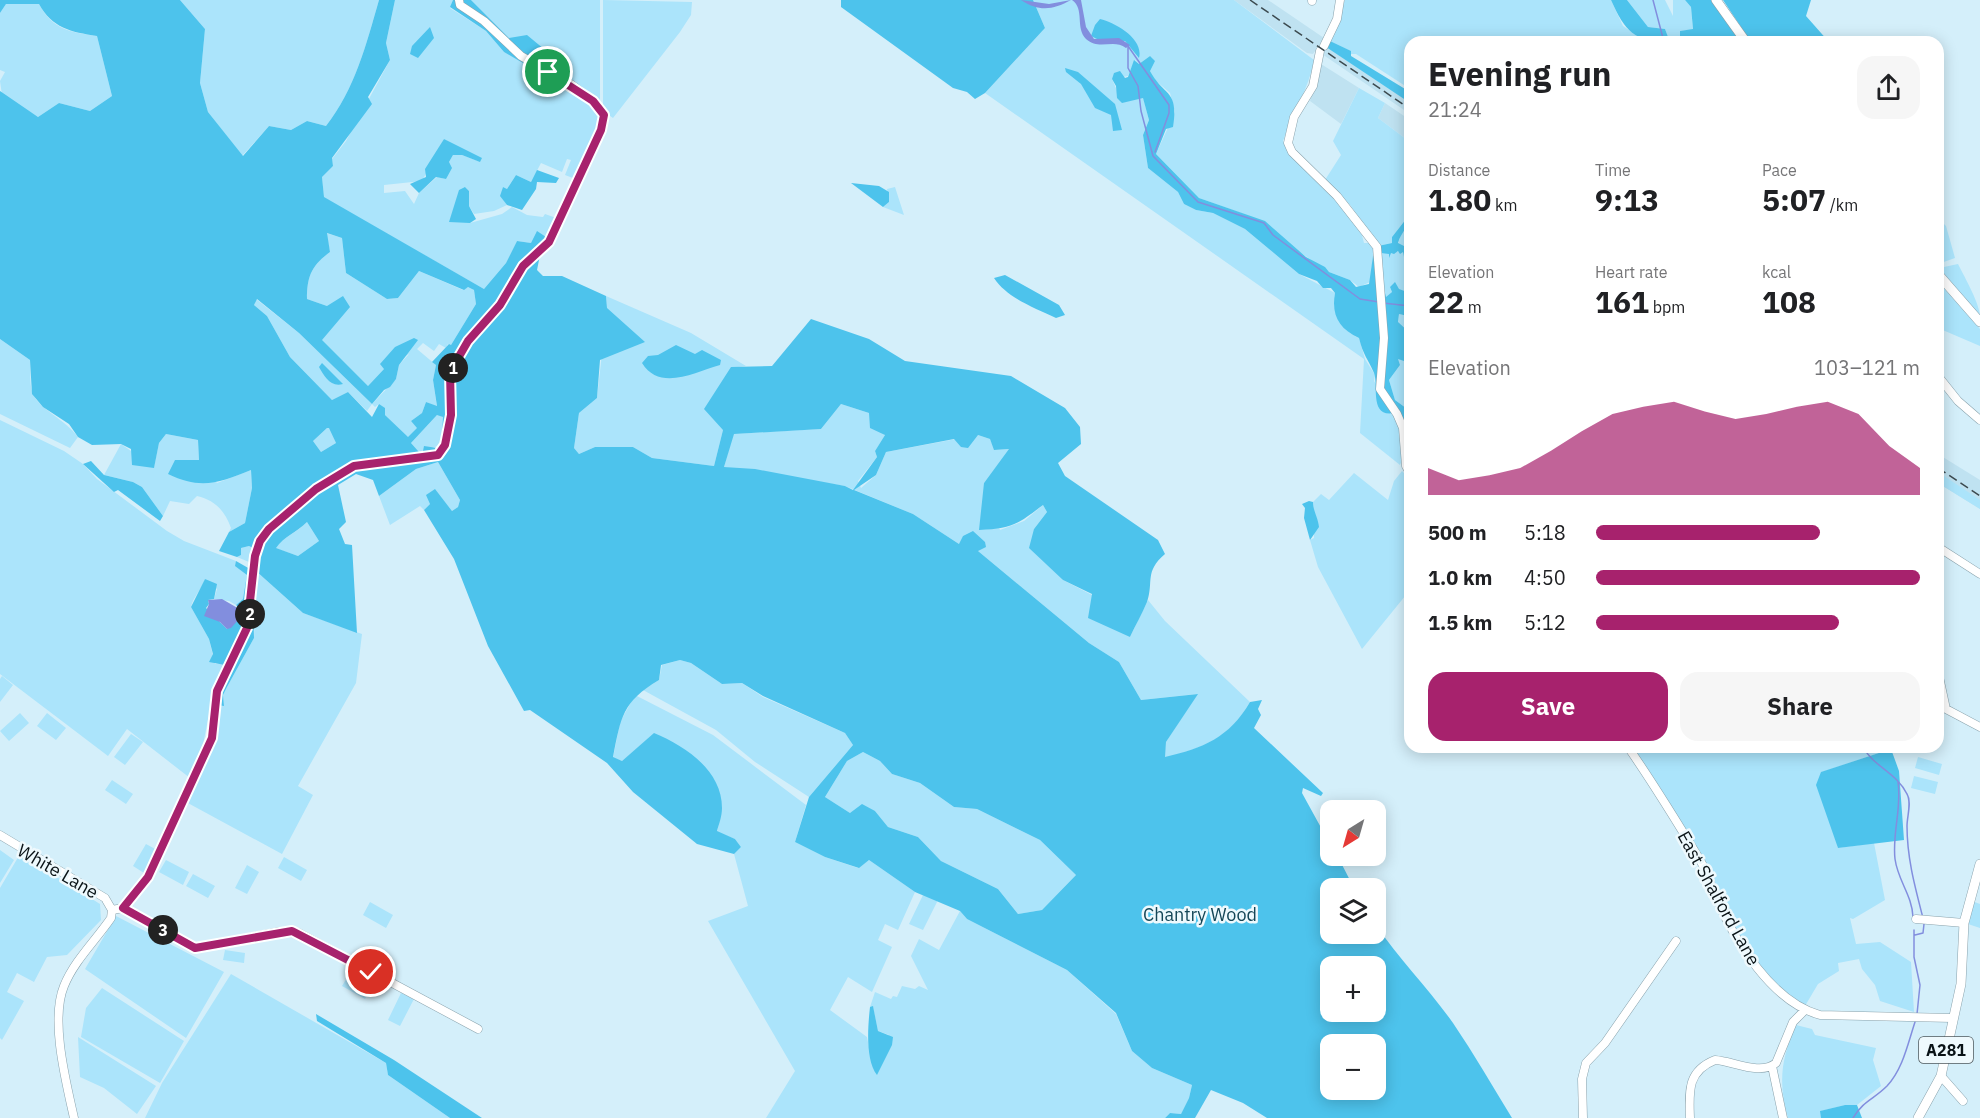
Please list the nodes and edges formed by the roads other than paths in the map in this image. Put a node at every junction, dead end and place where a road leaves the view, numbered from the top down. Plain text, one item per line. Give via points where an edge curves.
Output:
1 (459, 0) edge
2 (1340, 0) edge
3 (1716, 0) edge
4 (1742, 36) edge
5 (1944, 283) edge
6 (1980, 322) edge
7 (1944, 383) edge
8 (1980, 420) edge
9 (1404, 441) edge
10 (1944, 551) edge
11 (1980, 574) edge
12 (1944, 700) edge
13 (1980, 727) edge
14 (1632, 753) edge
15 (0, 835) edge
16 (1980, 864) edge
17 (123, 908) junction
18 (112, 910) junction
19 (1916, 919) dead end
20 (1964, 923) junction
21 (1676, 941) dead end
22 (1804, 1011) junction
23 (1952, 1018) junction
24 (478, 1029) dead end
25 (1772, 1066) junction
26 (1941, 1076) junction
27 (1963, 1101) dead end
28 (74, 1118) edge
29 (1584, 1118) edge
30 (1690, 1118) edge
31 (1783, 1118) edge
32 (1918, 1118) edge

1 - 17 street via 460,5 484,21 521,56 593,101 604,115 601,130 549,242 523,266 500,305 468,341 450,372 451,415 445,445 438,455 354,466 316,489 260,541 247,628 217,691 212,738 148,877
2 - 9 street via 1313,86 1294,117 1288,142 1292,152 1337,196 1375,244 1383,307 1380,389 1397,414
3 - 4 main road
5 - 6 main road
7 - 8 street
10 - 11 street
12 - 13 street via 1946,709
14 - 22 street, East Shalford Lane via 1700,860 1752,961 1766,980
15 - 18 street, White Lane via 105,898
16 - 20 main road, A281
17 - 18 street
17 - 24 street via 195,948 278,932 299,933
18 - 28 street via 63,987 58,1008
19 - 20 street
20 - 23 main road, A281 via 1961,977
21 - 29 street via 1586,1064 1582,1078
22 - 23 street via 1820,1015
22 - 25 street via 1793,1022
23 - 26 main road, A281
25 - 30 street via 1756,1068 1715,1060 1704,1064 1690,1082
25 - 31 street
26 - 27 street
26 - 32 main road, A281

